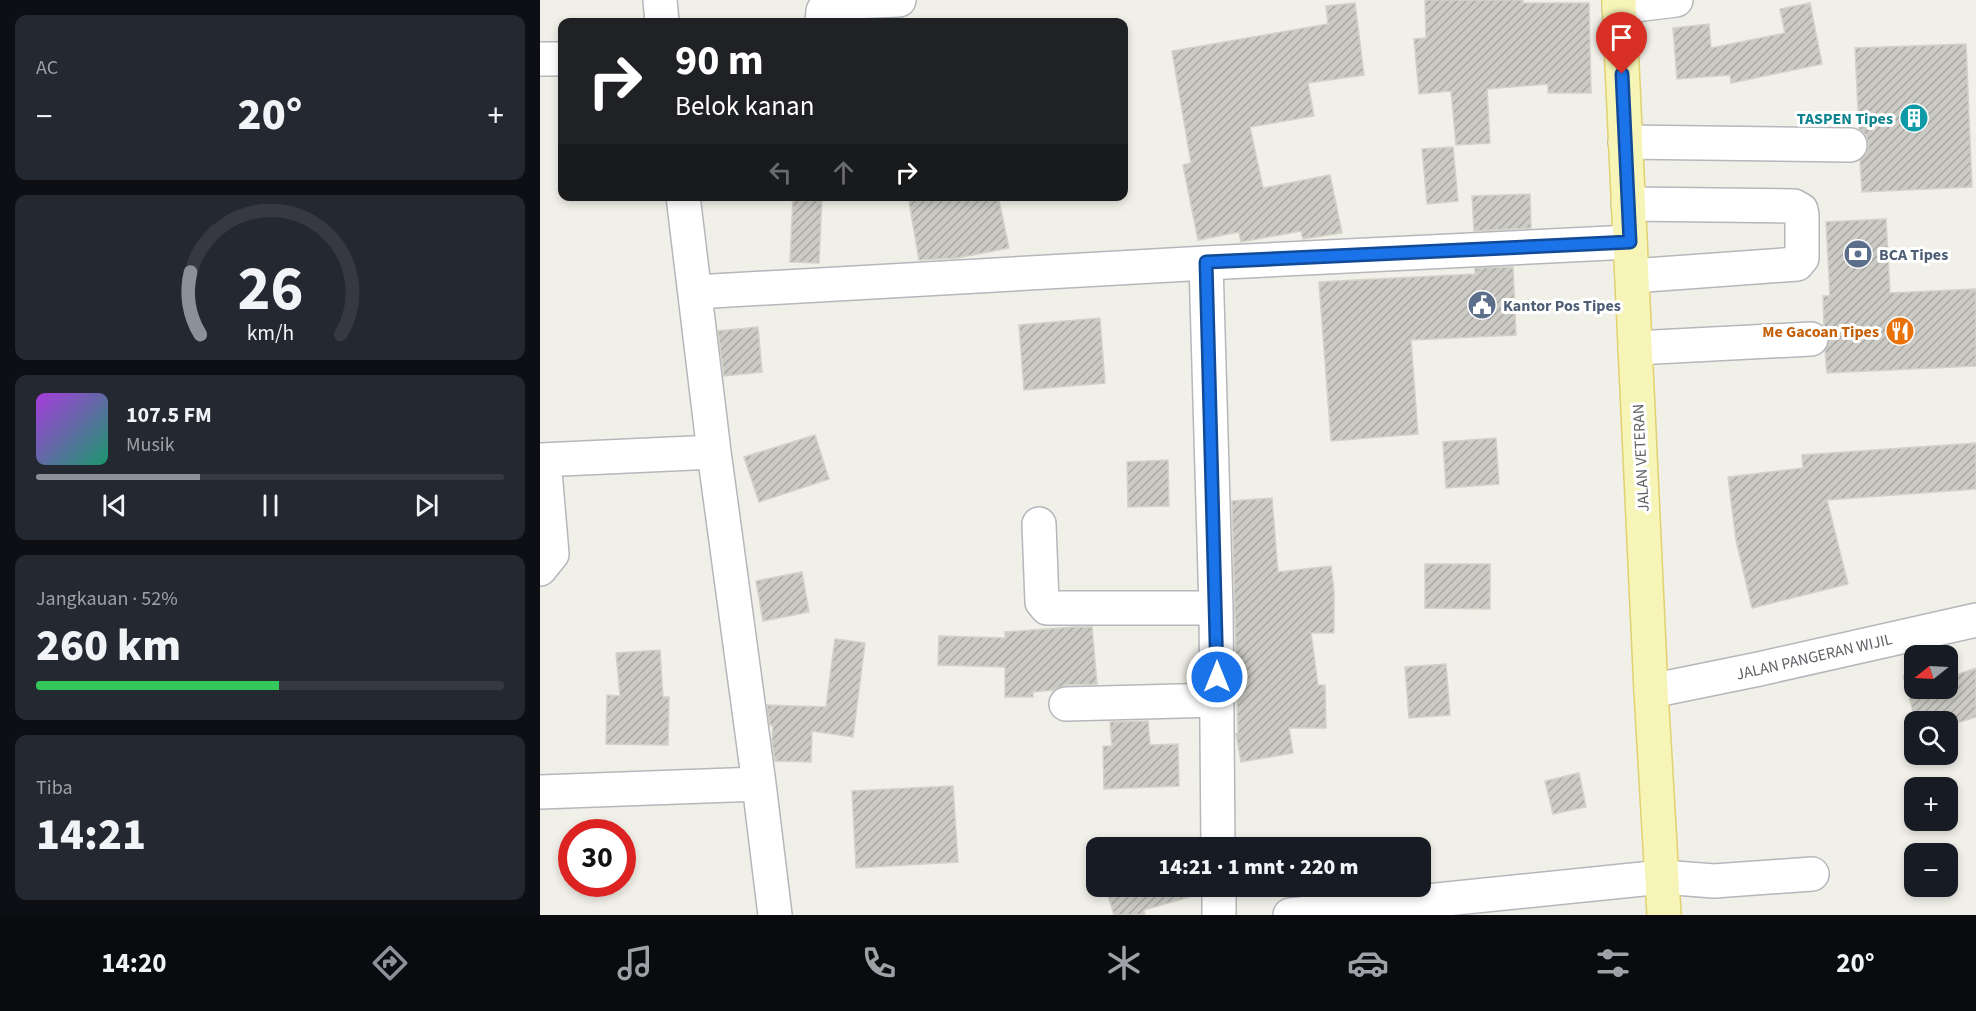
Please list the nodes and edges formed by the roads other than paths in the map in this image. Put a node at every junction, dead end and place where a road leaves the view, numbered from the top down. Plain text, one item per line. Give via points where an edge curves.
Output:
1 (660, 0) edge
2 (899, 0) edge
3 (1676, 0) edge
4 (1619, 3) edge
5 (662, 18) edge
6 (822, 18) edge
7 (540, 59) edge
8 (558, 59) edge
9 (1625, 142) junction
10 (1850, 145) dead end
11 (684, 201) edge
12 (1628, 204) junction
13 (1630, 242) junction
14 (1206, 262) junction
15 (1632, 276) junction
16 (695, 292) junction
17 (1811, 339) dead end
18 (1635, 348) junction
19 (714, 452) junction
20 (542, 460) edge
21 (1039, 524) dead end
22 (540, 569) edge
23 (1216, 608) junction
24 (1976, 620) edge
25 (1651, 691) junction
26 (1217, 700) junction
27 (1066, 704) dead end
28 (759, 784) junction
29 (540, 792) edge
30 (1218, 837) edge
31 (1812, 874) dead end
32 (1662, 878) junction
33 (1219, 897) edge
34 (775, 915) edge
35 (1219, 915) edge
36 (1290, 915) edge
37 (1664, 915) edge

1 - 5 street
2 - 6 street via 828,3
3 - 4 street
4 - 9 main road, JALAN VETERAN
7 - 8 street
9 - 10 street
9 - 12 main road, JALAN VETERAN
11 - 16 street
12 - 13 main road, JALAN VETERAN
12 - 15 street via 1794,206 1802,215 1802,258 1794,265
13 - 14 street
13 - 15 main road, JALAN VETERAN
14 - 16 street
14 - 23 street
15 - 18 main road, JALAN VETERAN
16 - 19 street
17 - 18 street
18 - 25 main road, JALAN VETERAN
19 - 20 street
19 - 28 street
20 - 22 street via 552,554
21 - 23 street via 1042,602 1047,608
23 - 26 street
24 - 25 street, JALAN PANGERAN WIJIL
25 - 32 main road, JALAN VETERAN
26 - 27 street
26 - 30 street
28 - 29 street
28 - 34 street
31 - 32 street via 1714,881
32 - 36 street
32 - 37 main road, JALAN VETERAN
33 - 35 street

